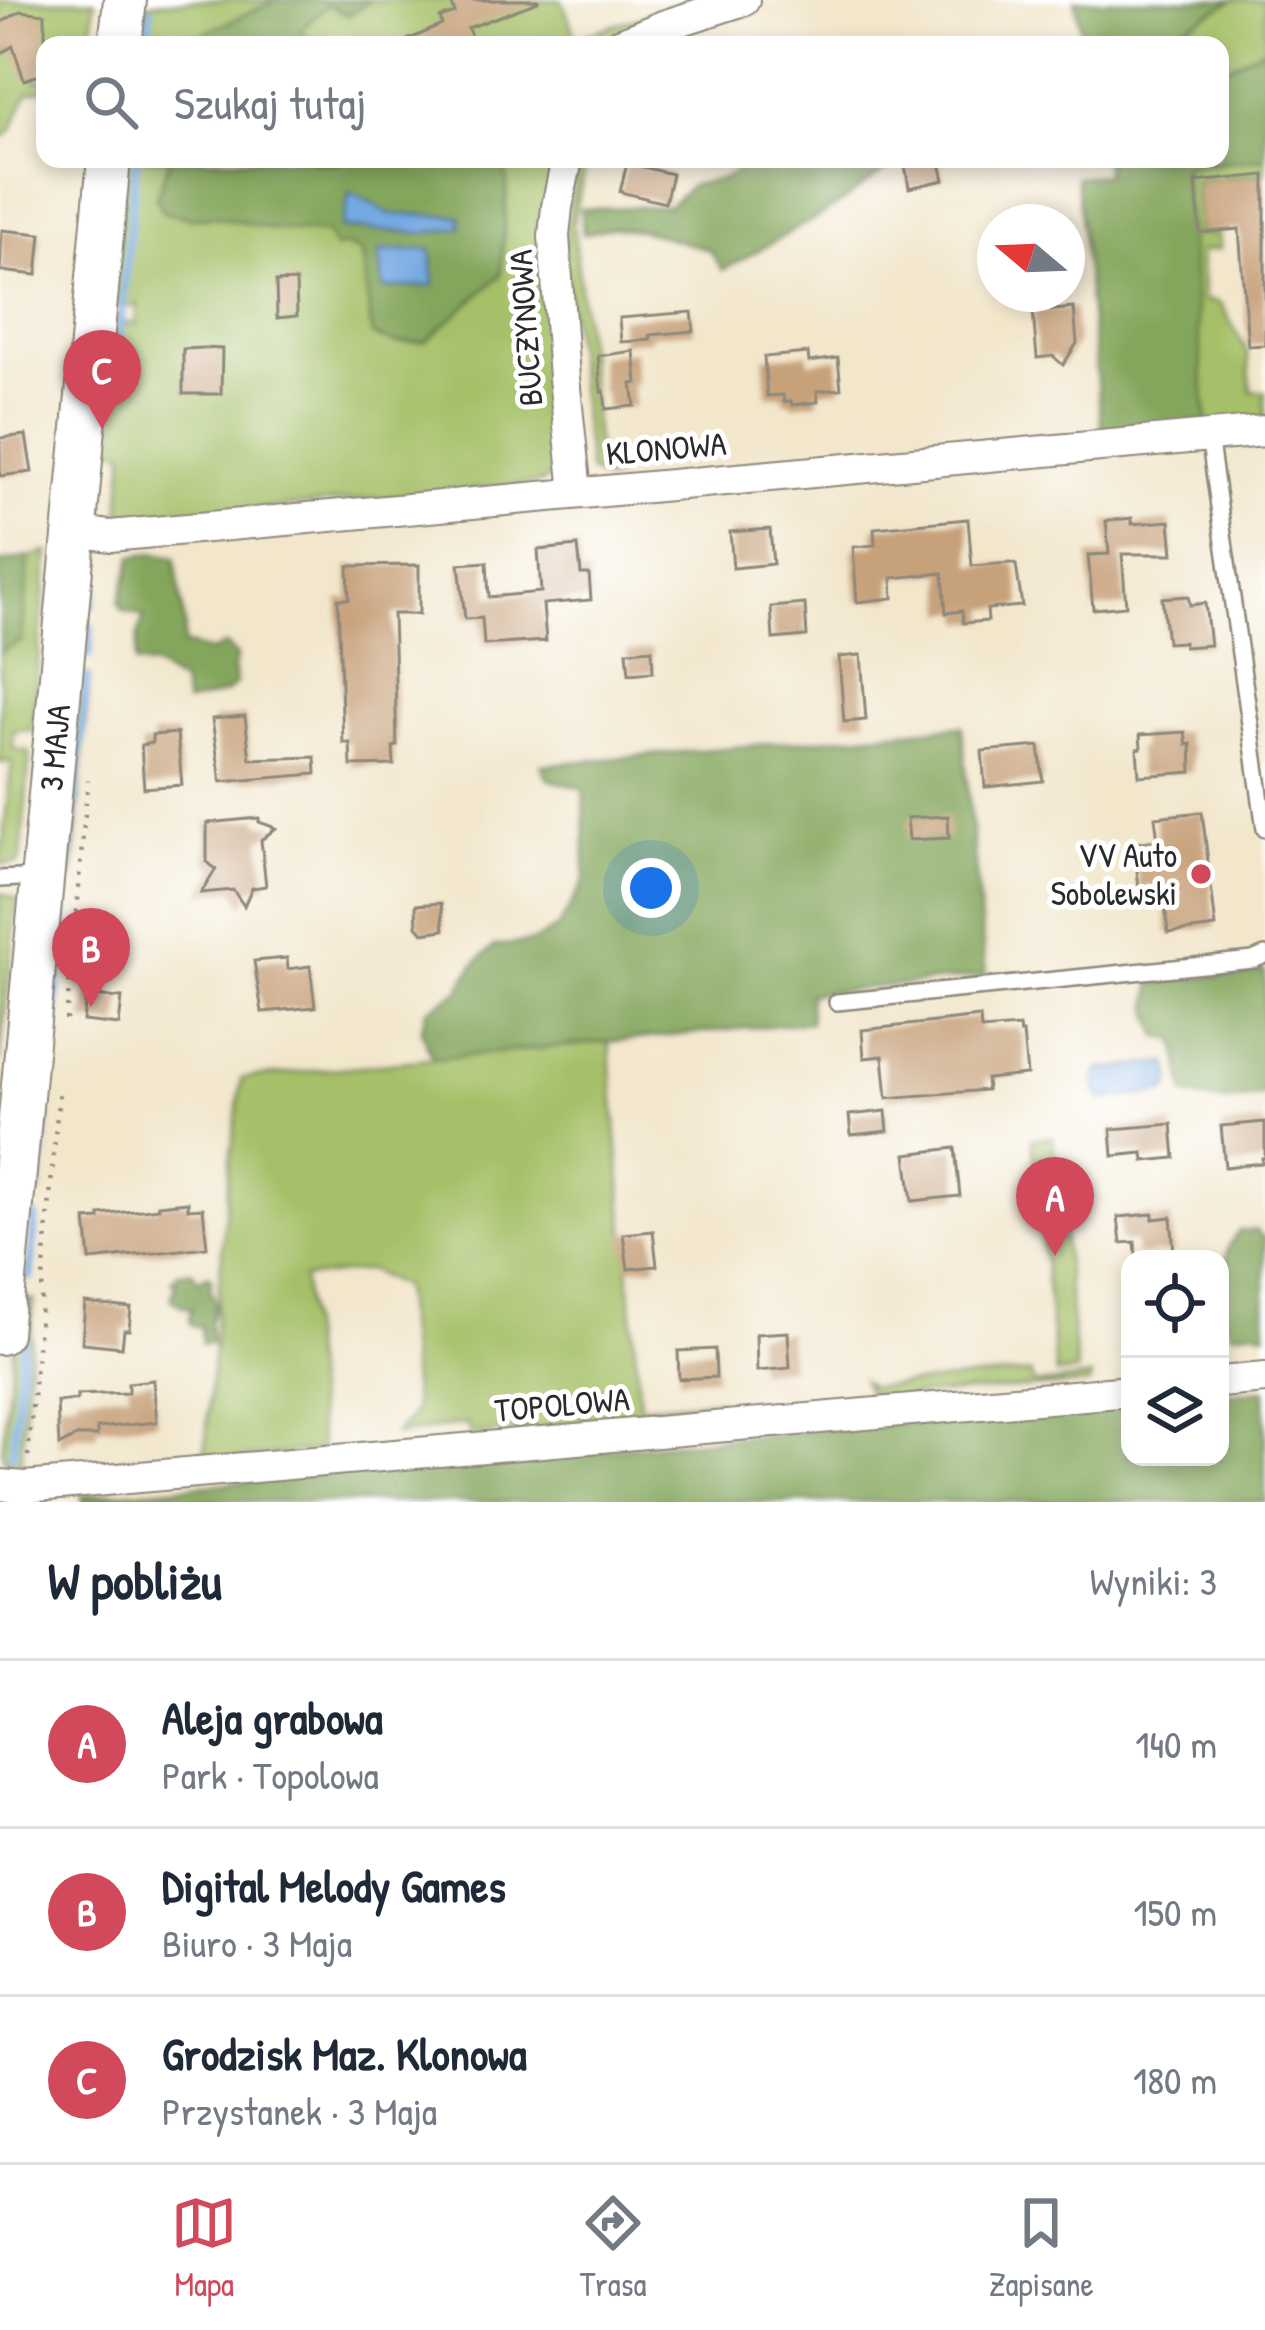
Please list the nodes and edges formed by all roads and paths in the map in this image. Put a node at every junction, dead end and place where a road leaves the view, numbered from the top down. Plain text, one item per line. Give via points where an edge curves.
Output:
1 (125, 0) edge
2 (744, 0) edge
3 (121, 36) edge
4 (639, 36) edge
5 (108, 168) edge
6 (565, 168) edge
7 (1265, 431) edge
8 (1209, 436) junction
9 (576, 492) junction
10 (75, 531) junction
11 (1265, 829) edge
12 (21, 878) edge
13 (1265, 955) edge
14 (837, 1002) dead end
15 (0, 1333) edge
16 (1265, 1378) edge
17 (1229, 1381) edge
18 (1121, 1392) edge
19 (0, 1485) edge

1 - 3 street
2 - 4 street
5 - 10 street, 3 MAJA
6 - 9 street, BUCZYNOWA via 555,264
7 - 8 street, KLONOWA
8 - 9 street, KLONOWA
8 - 11 lane
9 - 10 street, KLONOWA via 110,536
10 - 12 street, 3 MAJA
12 - 15 street, 3 MAJA
13 - 14 lane
16 - 17 street
18 - 19 street, TOPOLOWA

